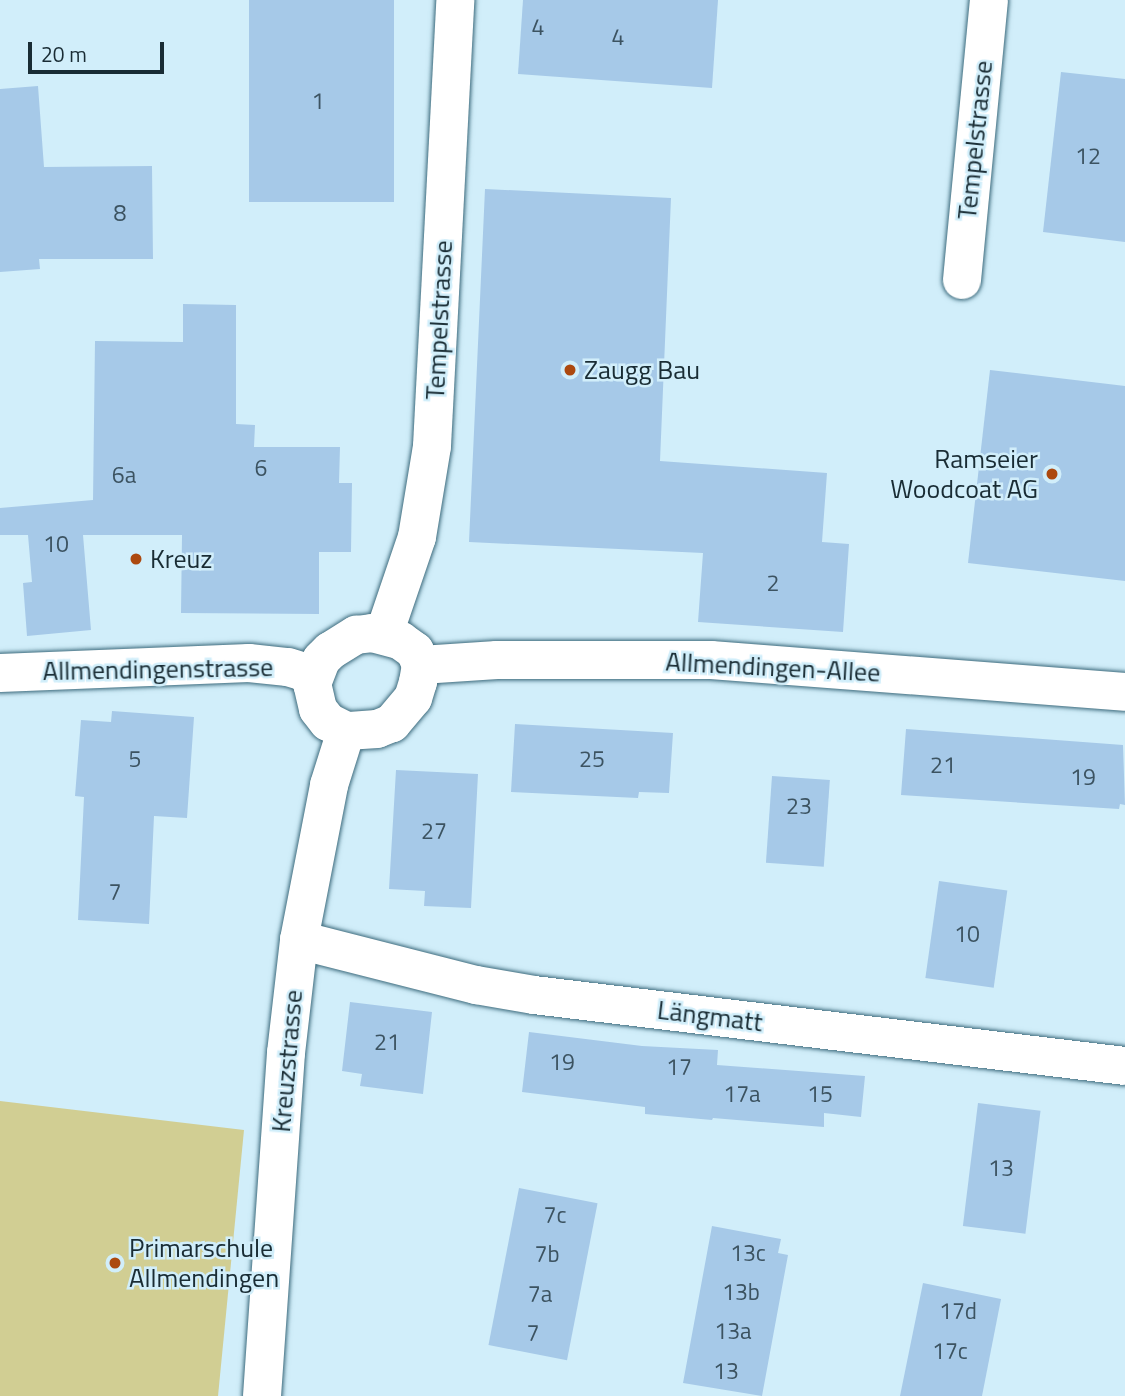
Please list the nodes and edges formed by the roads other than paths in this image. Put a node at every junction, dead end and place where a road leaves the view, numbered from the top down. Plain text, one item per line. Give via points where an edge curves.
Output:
1 (455, 0) edge
2 (989, 0) edge
3 (962, 281) dead end
4 (384, 634) junction
5 (421, 665) junction
6 (0, 673) edge
7 (314, 675) junction
8 (1125, 692) edge
9 (346, 731) junction
10 (299, 940) junction
11 (1125, 1066) edge
12 (262, 1396) edge

1 - 4 street, Tempelstrasse via 432,446 417,537
2 - 3 street, Tempelstrasse
4 - 5 street via 415,651
4 - 7 street via 356,635 342,642 321,660
5 - 8 street, Allmendingen-Allee via 497,660 711,660
5 - 9 street via 413,698 392,723
6 - 7 street, Allmendingenstrasse via 249,663
7 - 9 street via 312,694 317,709 328,722
9 - 10 street, Kreuzstrasse via 329,785
10 - 11 street, Längmatt via 534,995
10 - 12 street, Kreuzstrasse via 286,1053

